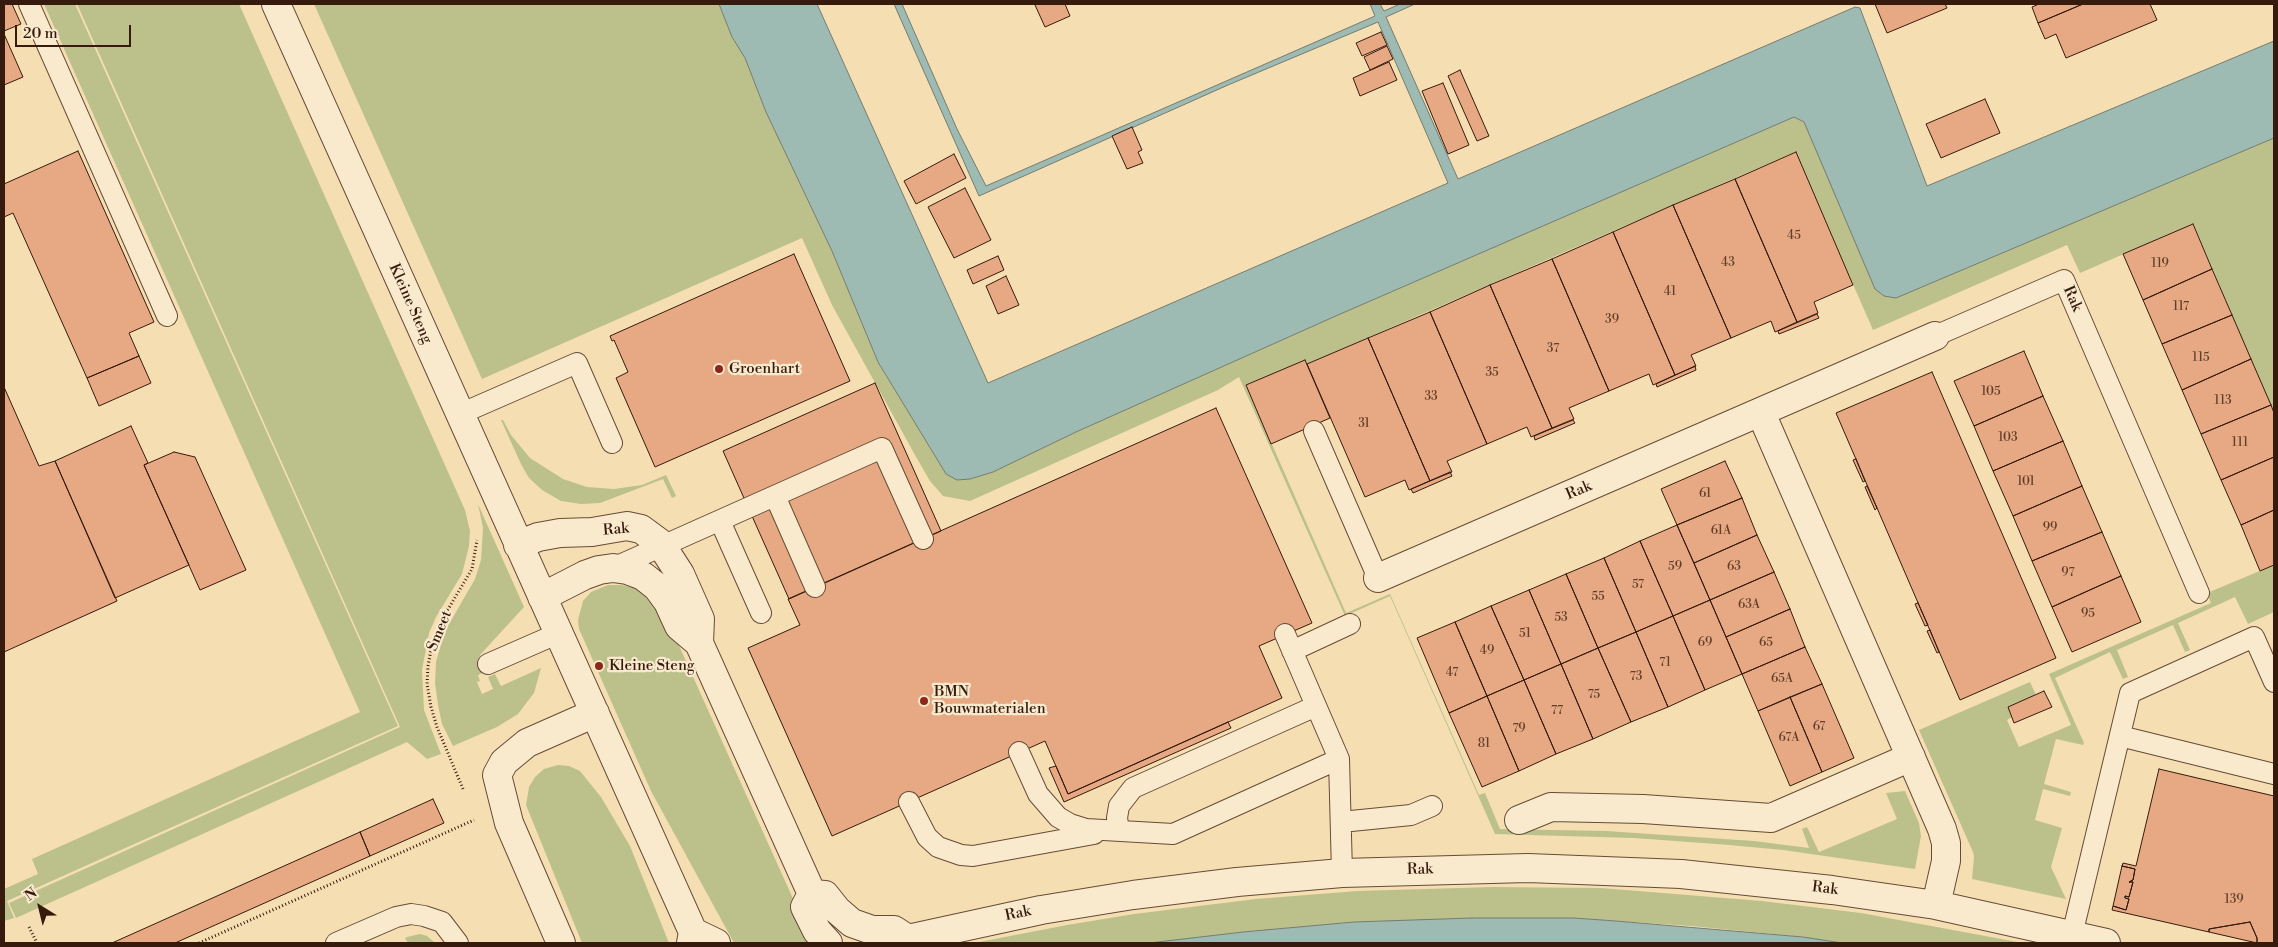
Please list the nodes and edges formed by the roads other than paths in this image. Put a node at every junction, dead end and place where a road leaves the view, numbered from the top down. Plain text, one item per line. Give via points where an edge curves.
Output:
1 (29, 4) edge
2 (276, 4) edge
3 (167, 316) dead end
4 (1935, 336) joint
5 (1761, 413) junction
6 (460, 414) junction
7 (1314, 431) dead end
8 (612, 442) dead end
9 (775, 496) junction
10 (720, 521) junction
11 (923, 539) dead end
12 (518, 544) junction
13 (663, 546) junction
14 (613, 568) junction
15 (1378, 578) joint
16 (814, 587) dead end
17 (2198, 592) dead end
18 (542, 597) junction
19 (761, 613) dead end
20 (1350, 624) dead end
21 (559, 633) junction
22 (699, 643) junction
23 (488, 664) dead end
24 (2274, 682) edge
25 (1316, 706) junction
26 (595, 713) junction
27 (2120, 736) junction
28 (1019, 752) dead end
29 (1911, 757) junction
30 (1339, 759) junction
31 (2274, 774) edge
32 (909, 802) dead end
33 (1432, 806) dead end
34 (1519, 820) dead end
35 (1341, 822) junction
36 (1118, 830) junction
37 (1342, 873) junction
38 (812, 894) junction
39 (1936, 906) junction
40 (2072, 935) junction
41 (700, 940) edge
42 (906, 941) edge
43 (336, 943) edge
44 (458, 943) edge
45 (561, 943) edge
46 (828, 943) edge
47 (2106, 943) edge

1 - 3 lane
2 - 6 street, Kleine Steng
4 - 5 street, Rak
4 - 17 lane, Rak via 2064,280
5 - 15 street, Rak
5 - 29 street
6 - 8 lane via 577,363
6 - 12 street, Kleine Steng
7 - 15 lane, Rak
9 - 10 lane
9 - 11 lane via 882,448
9 - 16 lane
10 - 13 lane
10 - 19 lane
12 - 13 street, Rak via 545,535 627,526 642,529
12 - 18 street, Kleine Steng
13 - 14 lane
13 - 22 street, Rak via 680,574 700,619
14 - 18 street, Rak via 586,575
14 - 22 street, Rak via 643,576 657,587 668,602 678,626
18 - 21 street, Kleine Steng
20 - 25 lane via 1288,642
21 - 23 lane
21 - 26 street, Kleine Steng
22 - 38 street, Rak
24 - 27 lane via 2254,637 2130,693
25 - 30 lane
25 - 36 lane via 1133,788 1119,806
26 - 41 street, Kleine Steng
26 - 45 street via 526,743 504,762 497,775 509,823
27 - 31 lane
27 - 40 lane
28 - 36 lane via 1038,794 1058,817 1086,830
29 - 34 street via 1772,818 1643,809 1551,807
29 - 39 street via 1946,843 1946,861
30 - 35 lane
30 - 36 lane via 1173,834
32 - 36 lane via 927,837 938,847 961,855 973,856
33 - 35 lane via 1411,815
35 - 37 lane
37 - 39 street, Rak via 1472,868 1681,874 1774,883
37 - 42 street, Rak via 1133,895 1041,910
38 - 42 street, Rak via 825,895 852,923 872,930 894,930
38 - 46 street via 805,907 817,931
39 - 40 street, Rak
40 - 47 street, Rak
43 - 44 lane via 396,917 411,914 442,922

